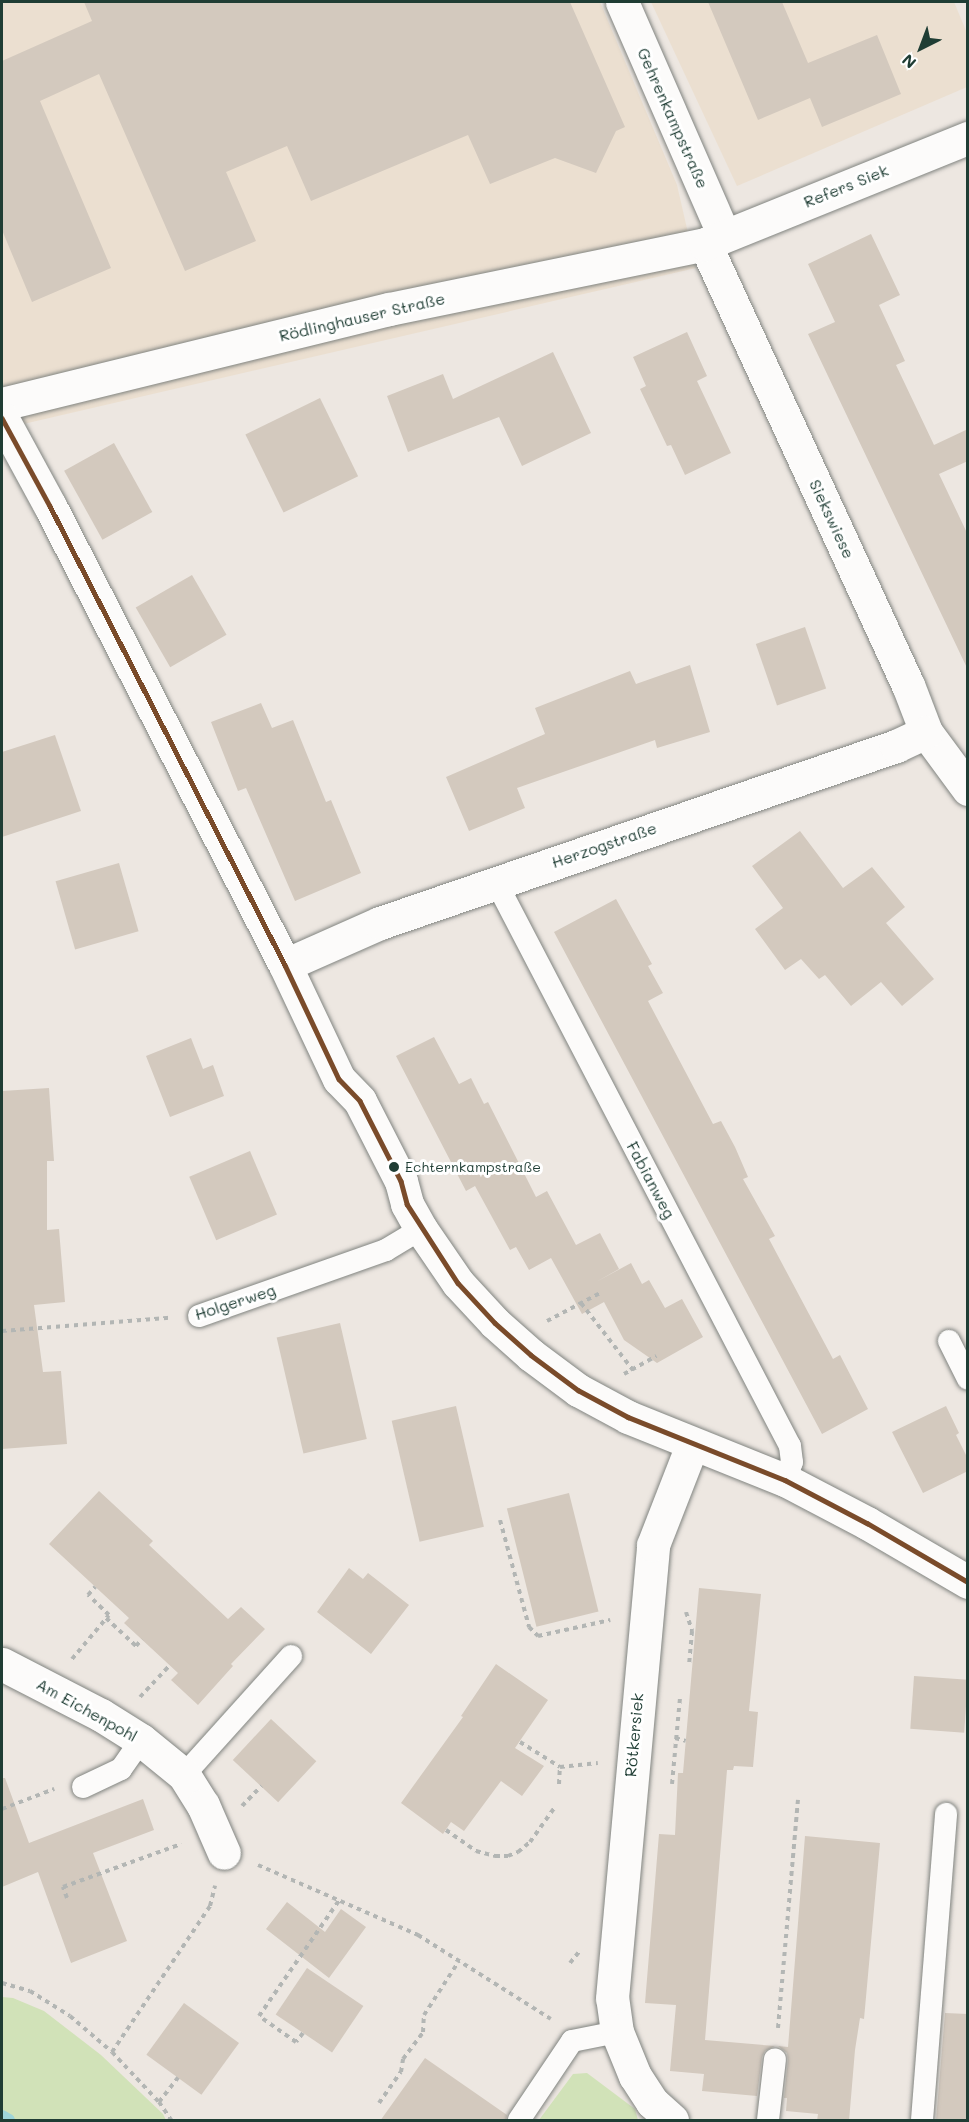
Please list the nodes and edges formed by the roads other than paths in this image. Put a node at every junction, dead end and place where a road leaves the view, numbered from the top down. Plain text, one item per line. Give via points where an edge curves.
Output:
1 (622, 2) edge
2 (968, 138) edge
3 (715, 240) junction
4 (2, 404) edge
5 (2, 418) edge
6 (926, 732) junction
7 (968, 789) edge
8 (496, 882) junction
9 (285, 965) junction
10 (421, 1229) junction
11 (199, 1316) road end
12 (949, 1341) dead end
13 (968, 1379) edge
14 (692, 1445) junction
15 (785, 1480) junction
16 (968, 1582) edge
17 (291, 1656) dead end
18 (2, 1664) edge
19 (130, 1733) junction
20 (184, 1775) junction
21 (83, 1786) road end
22 (946, 1814) dead end
23 (220, 1842) road end
24 (617, 2032) junction
25 (775, 2059) road end
26 (519, 2121) edge
27 (672, 2121) edge
28 (768, 2121) edge
29 (922, 2121) edge

1 - 3 street, Gehrenkampstraße
2 - 3 street, Refers Siek
3 - 4 street, Rödlinghauser Straße via 389,309
3 - 6 street, Siekswiese
5 - 9 street
6 - 7 street, Siekswiese
6 - 8 street, Herzogstraße via 896,746
8 - 9 street, Herzogstraße via 380,923
8 - 15 lane, Fabianweg via 790,1446 792,1462
9 - 10 street via 339,1079 360,1101
10 - 11 lane, Holgerweg via 386,1250
10 - 14 street via 458,1283 531,1355 578,1390
12 - 13 lane
14 - 15 street
14 - 24 street, Rötkersiek via 652,1545 613,1989
15 - 16 street
17 - 20 lane
18 - 19 street, Am Eichenpohl
19 - 20 street, Am Eichenpohl
19 - 21 lane via 121,1769
20 - 23 street, Am Eichenpohl
22 - 29 lane
24 - 26 lane via 572,2041
24 - 27 street, Rötkersiek via 634,2076 652,2102
25 - 28 lane

